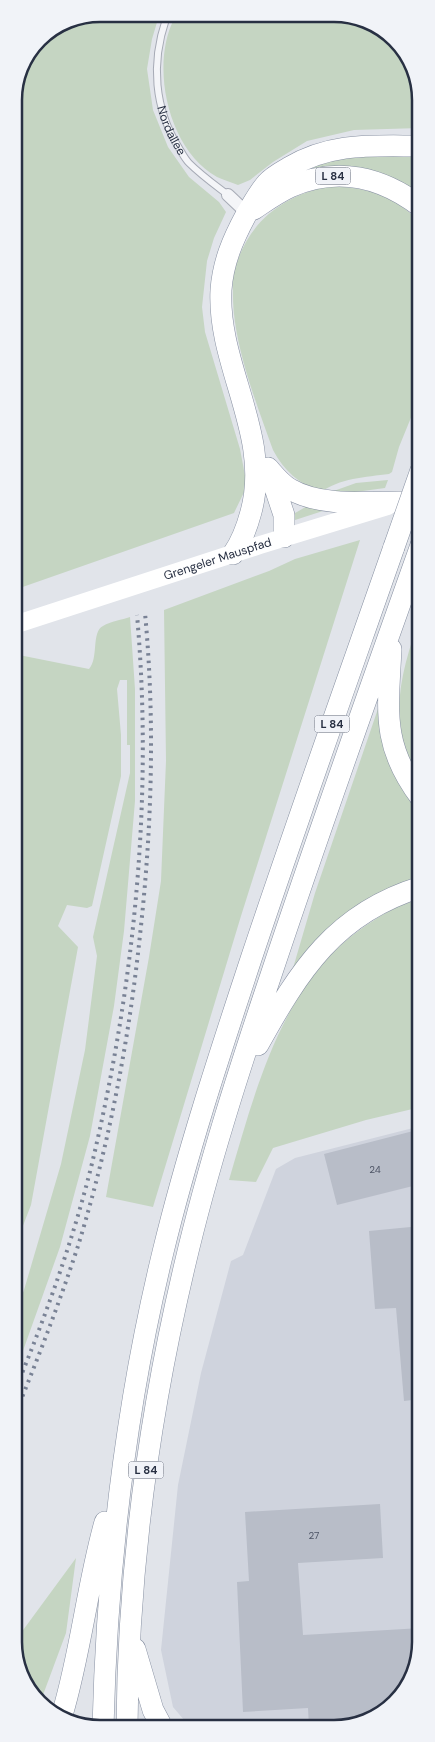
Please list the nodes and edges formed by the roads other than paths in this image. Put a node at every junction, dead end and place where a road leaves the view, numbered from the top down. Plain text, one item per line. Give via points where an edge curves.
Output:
1 (165, 22) edge
2 (412, 146) edge
3 (228, 195) joint
4 (412, 201) edge
5 (248, 213) junction
6 (262, 471) junction
7 (412, 496) edge
8 (411, 499) edge
9 (284, 537) junction
10 (233, 554) junction
11 (412, 570) edge
12 (23, 622) edge
13 (393, 623) junction
14 (412, 786) edge
15 (412, 890) edge
16 (233, 1089) junction
17 (124, 1454) junction
18 (131, 1632) junction
19 (63, 1710) edge
20 (103, 1720) edge
21 (127, 1720) edge
22 (159, 1720) edge

1 - 3 lane, Nordallee via 159,38 156,70 160,105 171,135 188,163
2 - 5 highway, L 84 via 362,145 310,156 267,183
3 - 5 street, Nordallee
4 - 5 highway, L 84 via 386,185 358,178 328,176 290,187
5 - 6 highway, L 84 via 225,262 221,302 227,343
6 - 8 highway via 306,496 335,501
6 - 9 highway, L 84 via 268,513
6 - 10 highway, L 84 via 242,539
7 - 17 highway, L 84, bridge via 271,901 192,1142 162,1254
8 - 9 main road, Grengeler Mauspfad
9 - 10 main road, Grengeler Mauspfad
10 - 12 main road, Grengeler Mauspfad
11 - 13 highway, L 84
13 - 14 highway, L 84 via 389,730 395,754
13 - 16 highway, L 84
15 - 16 highway, L 84 via 358,916 320,950 290,990
16 - 18 highway, L 84 via 185,1264 158,1392 140,1525
17 - 19 highway via 96,1554 81,1640
17 - 20 highway, L 84 via 109,1596
18 - 21 highway, L 84
18 - 22 highway

